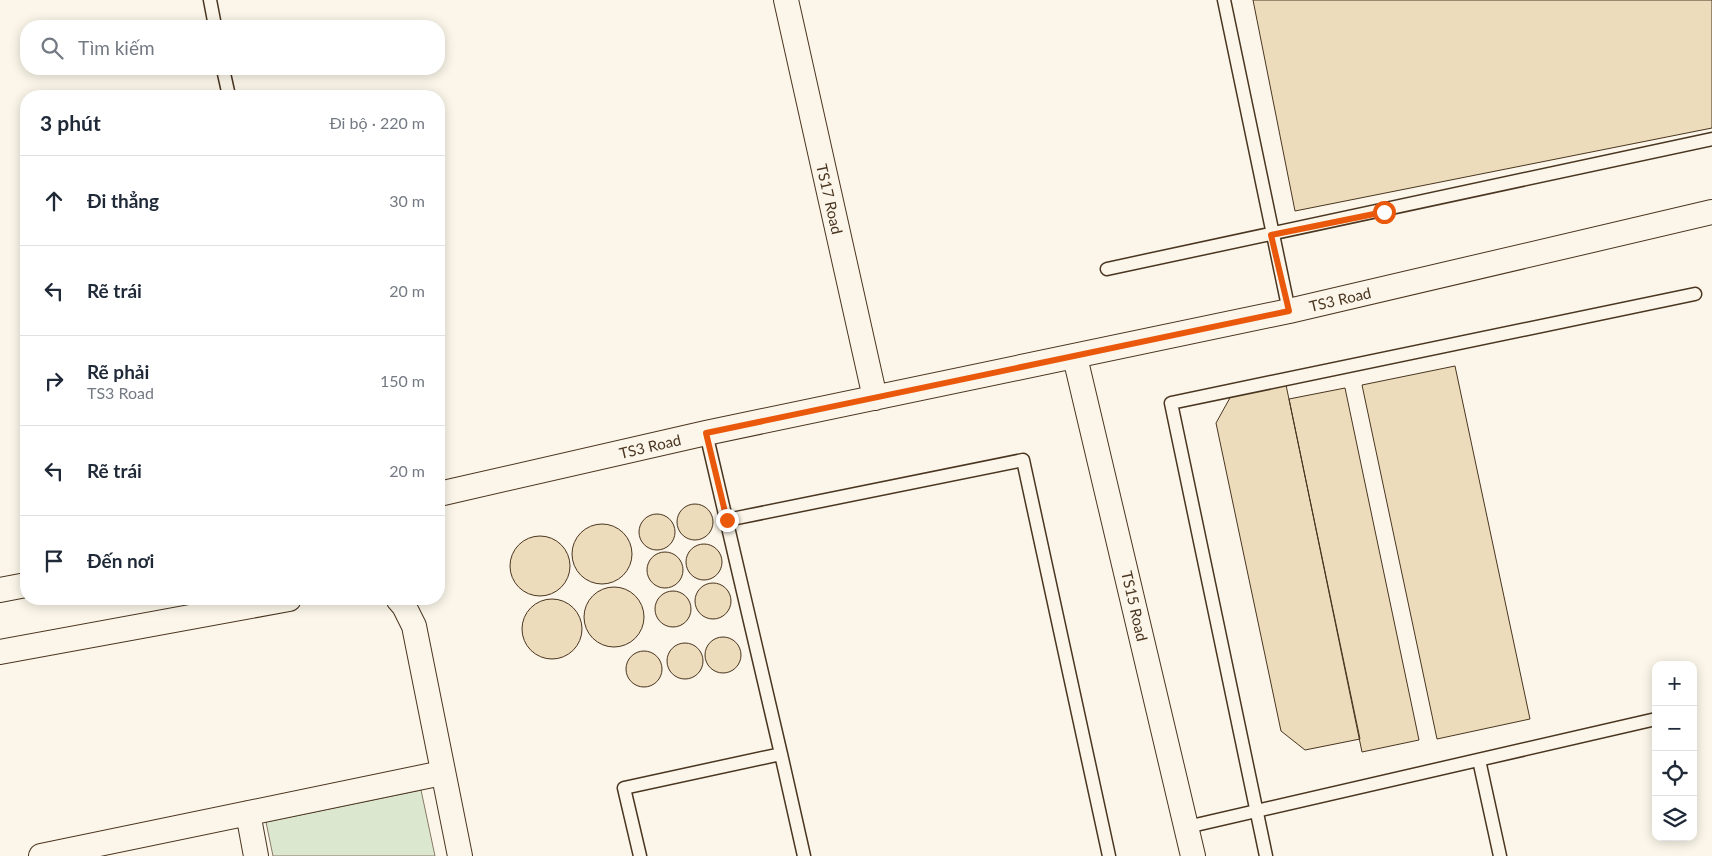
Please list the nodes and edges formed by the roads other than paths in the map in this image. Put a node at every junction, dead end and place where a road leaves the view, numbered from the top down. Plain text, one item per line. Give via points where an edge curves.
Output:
1 (210, 0) edge
2 (786, 0) edge
3 (1224, 0) edge
4 (214, 20) edge
5 (224, 75) edge
6 (227, 90) edge
7 (1712, 139) edge
8 (1712, 212) edge
9 (1271, 235) junction
10 (1107, 269) dead end
11 (1695, 294) dead end
12 (1289, 311) junction
13 (1075, 357) junction
14 (874, 398) junction
15 (706, 433) junction
16 (445, 493) edge
17 (727, 520) junction
18 (20, 586) edge
19 (0, 590) edge
20 (256, 605) edge
21 (403, 605) edge
22 (0, 652) edge
23 (1652, 720) edge
24 (781, 754) junction
25 (1479, 760) junction
26 (442, 773) junction
27 (1257, 811) junction
28 (248, 813) junction
29 (1187, 827) junction
30 (44, 856) edge
31 (256, 856) edge
32 (460, 856) edge
33 (640, 856) edge
34 (804, 856) edge
35 (1109, 856) edge
36 (1193, 856) edge
37 (1266, 856) edge
38 (1500, 856) edge

1 - 4 lane
2 - 14 street, TS17 Road
3 - 9 lane
5 - 6 lane
7 - 9 lane
8 - 12 street, TS3 Road
9 - 10 lane
9 - 12 lane
11 - 27 lane via 1171,403
12 - 13 street, TS3 Road
13 - 14 street, TS3 Road
13 - 29 street, TS15 Road
14 - 15 street, TS3 Road
15 - 16 street, TS3 Road
15 - 17 lane
17 - 24 lane
17 - 35 lane via 1023,460
18 - 19 street
20 - 22 street
21 - 26 street via 414,626
23 - 25 lane
24 - 33 lane via 624,788
24 - 34 lane
25 - 27 lane
25 - 38 lane
26 - 28 street
26 - 32 street
27 - 29 lane
27 - 37 lane
28 - 30 street
28 - 31 street
29 - 36 street, TS15 Road

